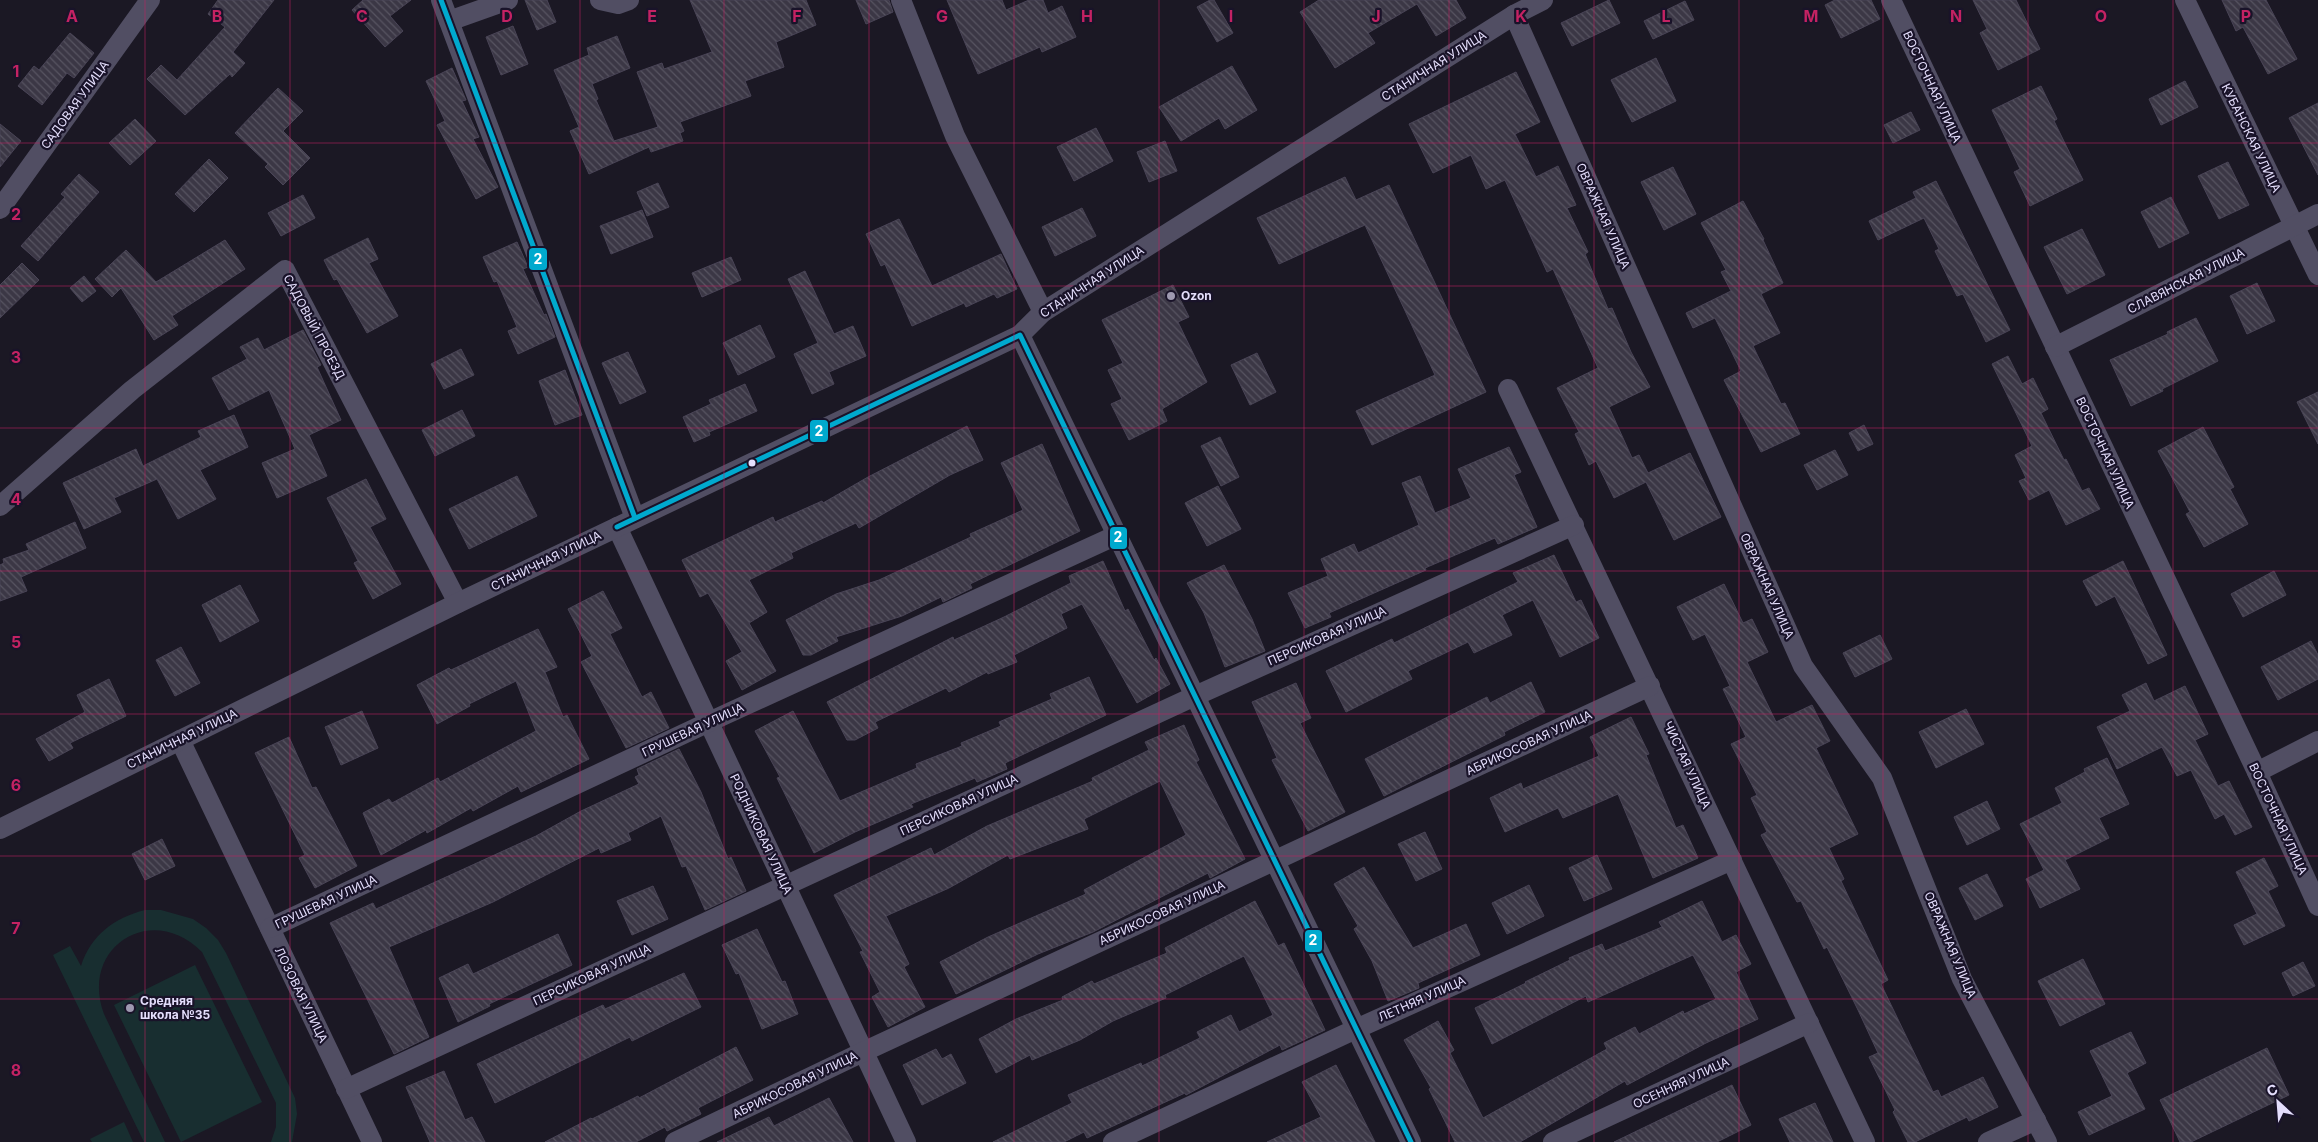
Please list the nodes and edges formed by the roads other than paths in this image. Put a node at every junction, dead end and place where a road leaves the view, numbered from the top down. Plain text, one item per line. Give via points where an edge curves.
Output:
1 (150, 0) edge
2 (441, 0) edge
3 (508, 0) edge
4 (600, 0) edge
5 (629, 0) edge
6 (901, 0) edge
7 (1543, 0) edge
8 (1891, 0) edge
9 (2185, 0) edge
10 (1514, 15) junction
11 (449, 21) junction
12 (0, 209) edge
13 (2318, 214) edge
14 (2294, 226) junction
15 (2318, 274) edge
16 (1043, 312) junction
17 (1020, 336) junction
18 (2055, 347) junction
19 (1508, 389) dead end
20 (0, 506) edge
21 (635, 518) junction
22 (1574, 525) junction
23 (617, 527) junction
24 (1117, 535) junction
25 (458, 603) junction
26 (1650, 686) junction
27 (1195, 696) junction
28 (709, 722) junction
29 (180, 740) junction
30 (2318, 742) edge
31 (2257, 772) junction
32 (0, 828) edge
33 (1732, 860) junction
34 (1275, 861) junction
35 (785, 886) junction
36 (2318, 906) edge
37 (270, 928) junction
38 (1809, 1023) junction
39 (1356, 1029) junction
40 (864, 1052) junction
41 (346, 1089) junction
42 (2036, 1120) junction
43 (372, 1142) edge
44 (676, 1142) edge
45 (906, 1142) edge
46 (1113, 1142) edge
47 (1411, 1142) edge
48 (1553, 1142) edge
49 (1865, 1142) edge
50 (1988, 1142) edge
51 (2047, 1142) edge

1 - 12 street, САДОВАЯ УЛИЦА
2 - 11 street
3 - 11 street
4 - 5 street via 618,4
6 - 16 street via 955,136
7 - 10 street, СТАНИЧНАЯ УЛИЦА
8 - 18 street, ВОСТОЧНАЯ УЛИЦА
9 - 14 street, КУБАНСКАЯ УЛИЦА
10 - 16 street, СТАНИЧНАЯ УЛИЦА
10 - 42 street, ОВРАЖНАЯ УЛИЦА via 1802,666 1882,778 1962,979
11 - 21 street
13 - 14 street, СЛАВЯНСКАЯ УЛИЦА
14 - 15 street, КУБАНСКАЯ УЛИЦА
14 - 18 street, СЛАВЯНСКАЯ УЛИЦА
16 - 17 street, СТАНИЧНАЯ УЛИЦА
17 - 21 street, СТАНИЧНАЯ УЛИЦА
17 - 24 street
18 - 31 street, ВОСТОЧНАЯ УЛИЦА
19 - 22 street, ЧИСТАЯ УЛИЦА
20 - 25 street, САДОВЫЙ ПРОЕЗД via 132,390 285,270
21 - 23 street, СТАНИЧНАЯ УЛИЦА
22 - 26 street, ЧИСТАЯ УЛИЦА
22 - 27 street, ПЕРСИКОВАЯ УЛИЦА
23 - 25 street, СТАНИЧНАЯ УЛИЦА
23 - 28 street, РОДНИКОВАЯ УЛИЦА
24 - 27 street
24 - 28 street, ГРУШЕВАЯ УЛИЦА
25 - 29 street, СТАНИЧНАЯ УЛИЦА
26 - 33 street, ЧИСТАЯ УЛИЦА
26 - 34 street, АБРИКОСОВАЯ УЛИЦА
27 - 34 street
27 - 35 street, ПЕРСИКОВАЯ УЛИЦА
28 - 35 street, РОДНИКОВАЯ УЛИЦА
28 - 37 street, ГРУШЕВАЯ УЛИЦА
29 - 32 street, СТАНИЧНАЯ УЛИЦА
29 - 37 street, ЛОЗОВАЯ УЛИЦА
30 - 31 street
31 - 36 street, ВОСТОЧНАЯ УЛИЦА
33 - 38 street, ЧИСТАЯ УЛИЦА
33 - 39 street, ЛЕТНЯЯ УЛИЦА
34 - 39 street
34 - 40 street, АБРИКОСОВАЯ УЛИЦА
35 - 40 street, РОДНИКОВАЯ УЛИЦА
35 - 41 street, ПЕРСИКОВАЯ УЛИЦА
37 - 41 street, ЛОЗОВАЯ УЛИЦА
38 - 48 street, ОСЕННЯЯ УЛИЦА
38 - 49 street, ЧИСТАЯ УЛИЦА
39 - 46 street, ЛЕТНЯЯ УЛИЦА
39 - 47 street
40 - 44 street, АБРИКОСОВАЯ УЛИЦА
40 - 45 street, РОДНИКОВАЯ УЛИЦА
41 - 43 street, ЛОЗОВАЯ УЛИЦА
42 - 50 street
42 - 51 street, ОВРАЖНАЯ УЛИЦА

